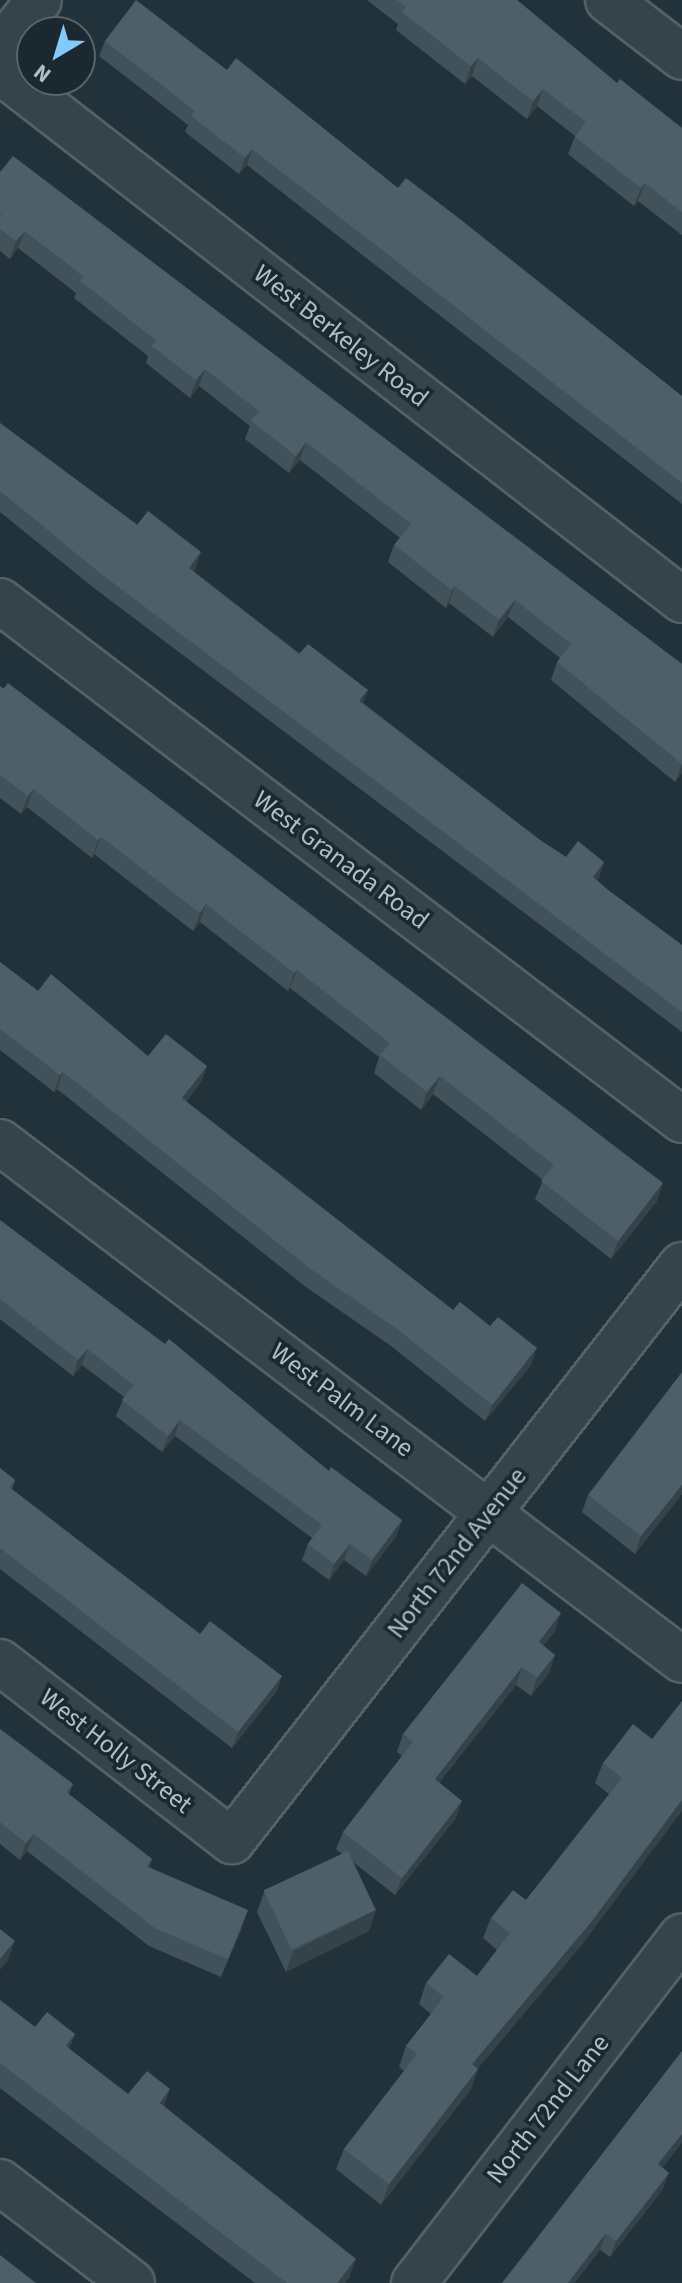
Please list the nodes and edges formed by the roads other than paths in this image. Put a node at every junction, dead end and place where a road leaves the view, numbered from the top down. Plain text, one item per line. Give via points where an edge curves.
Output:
1 (39, 0) edge
2 (608, 0) edge
3 (0, 50) edge
4 (682, 57) edge
5 (0, 71) edge
6 (682, 600) edge
7 (0, 601) edge
8 (682, 1120) edge
9 (0, 1142) edge
10 (682, 1265) edge
11 (489, 1512) junction
12 (682, 1660) edge
13 (0, 1662) edge
14 (232, 1841) joint
15 (682, 1936) edge
16 (0, 2182) edge
17 (132, 2283) edge
18 (414, 2283) edge

1 - 3 street
2 - 4 street
5 - 6 street, West Berkeley Road
7 - 8 street, West Granada Road
9 - 11 street, West Palm Lane
10 - 11 street, North 72nd Avenue
11 - 12 street, West Palm Lane
11 - 14 street, North 72nd Avenue
13 - 14 street, West Holly Street
15 - 18 street, North 72nd Lane
16 - 17 street

